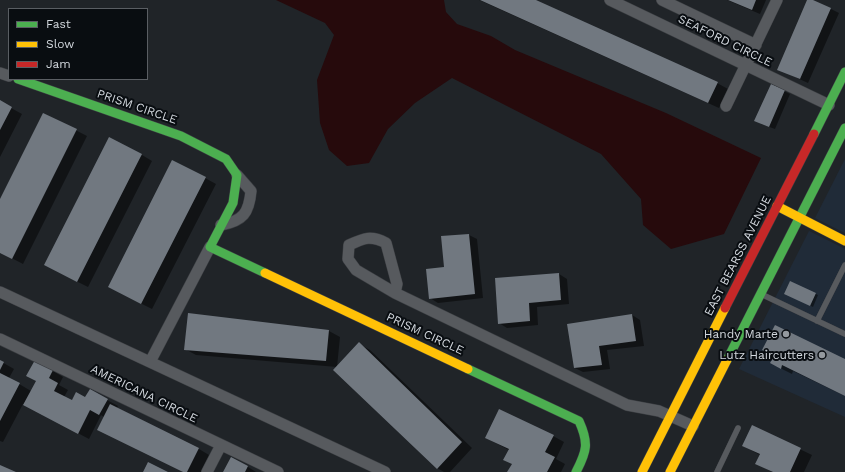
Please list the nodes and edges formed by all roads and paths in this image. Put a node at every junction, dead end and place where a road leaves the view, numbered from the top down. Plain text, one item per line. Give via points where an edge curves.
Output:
1 (610, 0) edge
2 (662, 0) edge
3 (777, 0) edge
4 (756, 45) junction
5 (746, 66) junction
6 (845, 72) edge
7 (21, 80) edge
8 (829, 105) junction
9 (726, 106) dead end
10 (844, 130) edge
11 (237, 175) junction
12 (777, 206) junction
13 (799, 218) junction
14 (221, 226) junction
15 (845, 241) edge
16 (210, 247) junction
17 (845, 265) edge
18 (0, 292) edge
19 (395, 293) junction
20 (760, 294) junction
21 (817, 321) junction
22 (845, 334) edge
23 (0, 339) edge
24 (150, 362) junction
25 (671, 416) junction
26 (693, 426) junction
27 (738, 428) dead end
28 (221, 445) junction
29 (207, 472) edge
30 (278, 472) edge
31 (385, 472) edge
32 (576, 472) edge
33 (642, 472) edge
34 (670, 472) edge
35 (717, 472) edge

1 - 5 street, SEAFORD CIRCLE
2 - 4 street
3 - 4 street
4 - 5 street
5 - 8 street, SEAFORD CIRCLE
5 - 9 street
6 - 8 street, EAST BEARSS AVENUE
7 - 11 street, PRISM CIRCLE via 181,136 226,159
8 - 12 street, EAST BEARSS AVENUE
10 - 13 street
11 - 14 street via 233,204
11 - 14 street, PRISM CIRCLE via 251,191 250,205 241,219
12 - 13 street
12 - 25 street, EAST BEARSS AVENUE
13 - 15 street
13 - 20 street
14 - 16 street
16 - 24 street
16 - 32 street, PRISM CIRCLE via 579,421 586,436 586,454
17 - 21 lane
18 - 24 street
19 - 19 street, PRISM CIRCLE via 356,270 348,259 350,244 363,238 377,238 386,243 398,284
19 - 25 street, PRISM CIRCLE via 627,405
20 - 21 lane
20 - 26 street
21 - 22 lane
23 - 28 street, AMERICANA CIRCLE
24 - 31 street
25 - 26 street, PRISM CIRCLE
25 - 33 street, EAST BEARSS AVENUE
26 - 34 street
27 - 35 lane
28 - 29 street
28 - 30 street, AMERICANA CIRCLE

